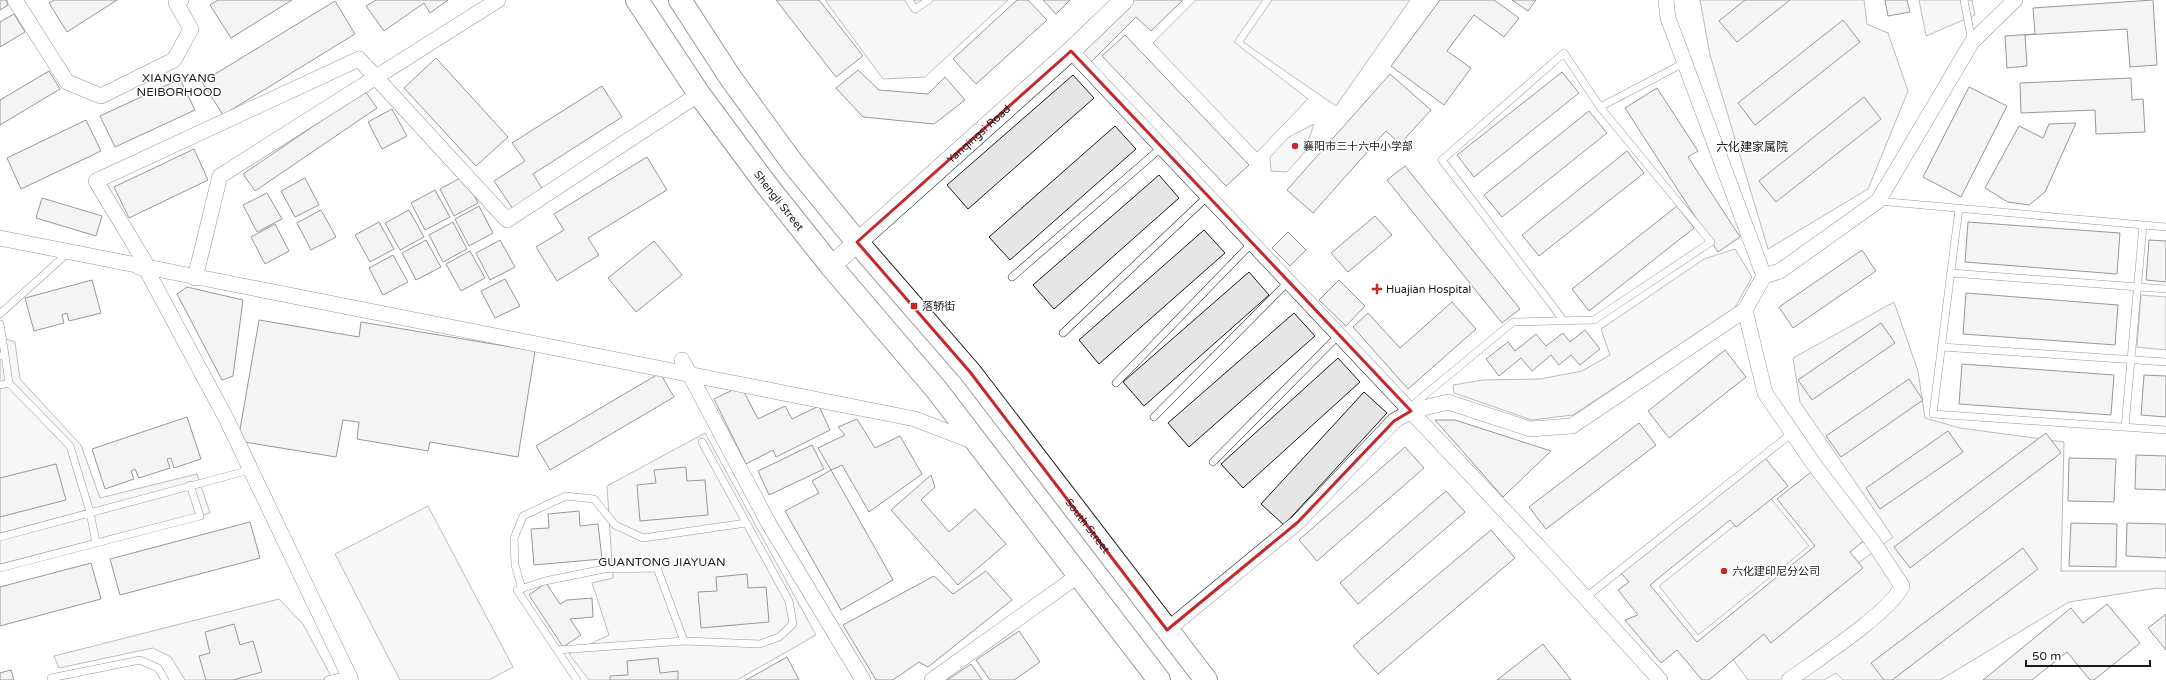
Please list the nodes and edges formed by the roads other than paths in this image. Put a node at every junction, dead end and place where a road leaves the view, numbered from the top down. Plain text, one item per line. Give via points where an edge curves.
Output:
1 (15, 0) edge
2 (181, 0) edge
3 (498, 0) edge
4 (637, 0) edge
5 (680, 0) edge
6 (909, 0) edge
7 (929, 0) edge
8 (1124, 0) edge
9 (1666, 0) edge
10 (1964, 0) edge
11 (2015, 0) edge
12 (1972, 42) junction
13 (1071, 51) junction
14 (1684, 63) junction
15 (376, 77) junction
16 (699, 94) junction
17 (1600, 107) junction
18 (1162, 147) junction
19 (1208, 196) junction
20 (1878, 201) junction
21 (1960, 208) junction
22 (2143, 225) junction
23 (2166, 227) edge
24 (0, 238) edge
25 (857, 242) junction
26 (1252, 243) junction
27 (71, 251) junction
28 (126, 264) junction
29 (831, 266) junction
30 (149, 269) junction
31 (1951, 273) junction
32 (1012, 276) dead end
33 (1764, 276) junction
34 (195, 278) junction
35 (1288, 282) junction
36 (2138, 287) junction
37 (2166, 289) edge
38 (1745, 310) junction
39 (0, 314) edge
40 (1564, 321) junction
41 (0, 324) edge
42 (1064, 333) dead end
43 (1339, 335) junction
44 (1942, 347) junction
45 (2, 356) edge
46 (682, 360) dead end
47 (2131, 360) junction
48 (2166, 362) edge
49 (691, 375) junction
50 (9, 383) junction
51 (1116, 384) dead end
52 (0, 385) edge
53 (1409, 410) junction
54 (1154, 417) dead end
55 (2125, 427) junction
56 (2166, 430) edge
57 (1792, 433) junction
58 (702, 442) dead end
59 (978, 444) junction
60 (1213, 462) dead end
61 (250, 470) junction
62 (190, 486) junction
63 (90, 512) junction
64 (746, 523) junction
65 (0, 537) edge
66 (96, 543) junction
67 (0, 568) edge
68 (1079, 575) junction
69 (522, 589) junction
70 (1585, 598) junction
71 (1167, 630) junction
72 (684, 641) junction
73 (557, 650) junction
74 (350, 678) edge
75 (52, 680) edge
76 (164, 680) edge
77 (328, 680) edge
78 (577, 680) edge
79 (863, 680) edge
80 (932, 680) edge
81 (1159, 680) edge
82 (1205, 680) edge
83 (1660, 680) edge
84 (1789, 680) edge

1 - 2 street via 67,82 102,96 174,60 191,30 176,3
3 - 15 street
4 - 16 highway, Shengli Street
5 - 25 highway, South Street via 730,77 791,161
6 - 7 lane via 915,9
8 - 13 street, Yanqingsi Road
9 - 14 street via 1668,18
10 - 12 lane
11 - 12 street
12 - 20 street
13 - 18 street
13 - 25 street, Yanqingsi Road
14 - 17 lane
14 - 33 street
15 - 16 street via 507,220
15 - 30 street via 359,59 96,181
15 - 34 street via 220,176
16 - 29 highway, Shengli Street
17 - 40 lane via 1711,242 1594,320
17 - 40 lane via 1564,53 1442,160
18 - 19 street
18 - 32 lane
19 - 26 street
19 - 42 lane
20 - 21 lane
20 - 33 street via 1780,271
21 - 22 lane
21 - 31 lane
22 - 23 lane
22 - 36 lane
24 - 27 street
25 - 29 street, Yanqingsi Road
25 - 71 highway, South Street via 970,372
26 - 35 street
26 - 51 lane
27 - 28 street
27 - 39 lane
28 - 30 street
28 - 61 street via 146,269 227,420
29 - 59 highway, Shengli Street via 936,389
30 - 34 street
31 - 36 lane
31 - 44 lane
33 - 38 street
34 - 49 street
35 - 43 street
35 - 54 lane
36 - 37 lane
36 - 47 lane
38 - 53 street via 1572,426 1530,428 1448,402
38 - 57 street via 1765,393
40 - 53 lane via 1513,322
41 - 45 lane
43 - 53 street
43 - 60 lane
44 - 47 lane
44 - 55 lane via 1933,414
45 - 50 lane
46 - 49 street
47 - 48 lane
47 - 55 lane
49 - 59 street via 915,419
49 - 79 street via 769,524
50 - 52 lane
50 - 63 lane via 70,446
53 - 70 street
53 - 71 street via 1394,420 1298,522
55 - 56 lane
57 - 70 lane
57 - 84 street via 1873,542 1902,586 1899,594 1877,616
58 - 64 lane
59 - 68 highway
61 - 62 lane
61 - 74 street
62 - 63 lane
62 - 66 lane via 200,516
63 - 65 lane
63 - 66 lane
64 - 69 lane via 643,538 615,525 594,499 566,496 523,516 514,538 515,565
64 - 72 lane via 789,601 792,624 779,637 760,644
66 - 67 lane
68 - 80 street
68 - 81 highway
69 - 72 lane via 545,581 604,569 657,568
69 - 73 lane via 517,590
70 - 83 street
71 - 82 highway, South Street
72 - 73 lane
73 - 78 lane
74 - 77 lane
75 - 76 lane via 51,678 140,660 158,668

